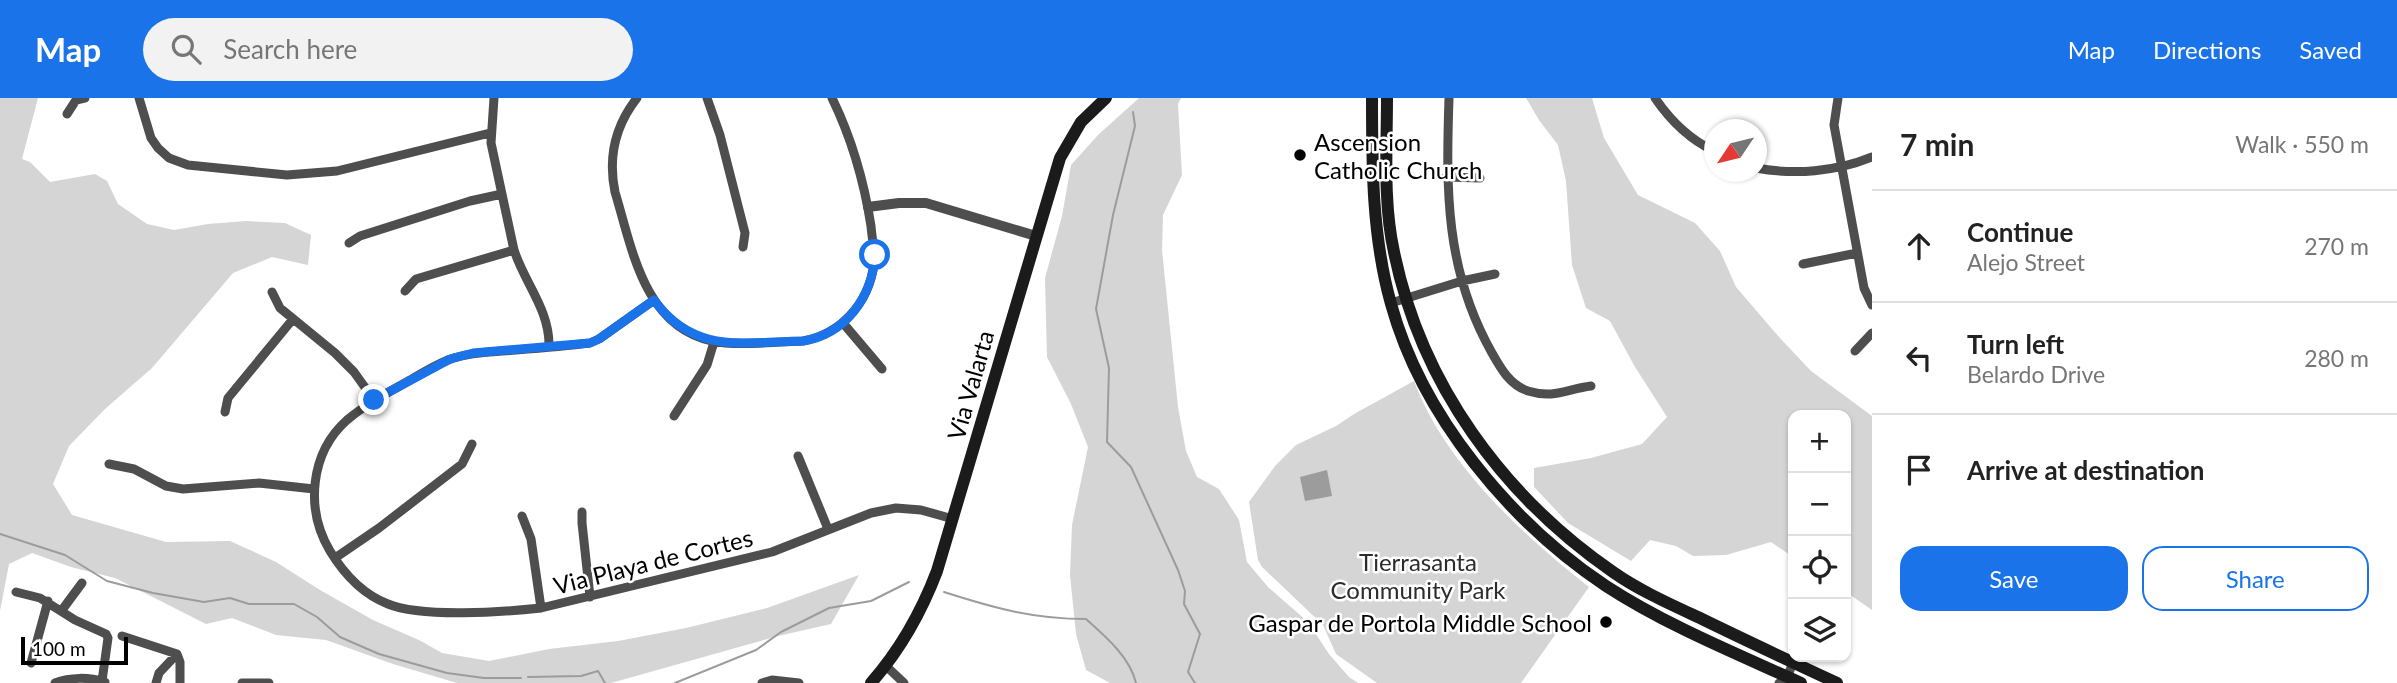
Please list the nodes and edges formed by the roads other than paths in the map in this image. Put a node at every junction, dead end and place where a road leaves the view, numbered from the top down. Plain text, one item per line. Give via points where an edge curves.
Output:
1 (85, 98) edge
2 (139, 98) edge
3 (494, 98) edge
4 (637, 98) edge
5 (707, 98) edge
6 (832, 98) edge
7 (1106, 98) edge
8 (1372, 98) edge
9 (1387, 98) edge
10 (1449, 98) edge
11 (1655, 98) edge
12 (1838, 98) edge
13 (67, 114) dead end
14 (490, 133) junction
15 (1704, 145) edge
16 (1872, 157) edge
17 (1841, 166) junction
18 (1767, 169) edge
19 (1446, 177) junction
20 (1480, 178) dead end
21 (502, 194) junction
22 (868, 206) junction
23 (1036, 236) junction
24 (349, 243) dead end
25 (743, 247) dead end
26 (514, 250) junction
27 (1857, 253) junction
28 (1803, 264) dead end
29 (1495, 275) dead end
30 (1462, 281) junction
31 (405, 291) dead end
32 (272, 292) dead end
33 (1405, 299) junction
34 (654, 300) junction
35 (1391, 303) junction
36 (1872, 305) edge
37 (293, 319) junction
38 (843, 323) junction
39 (1872, 333) edge
40 (715, 342) junction
41 (549, 347) junction
42 (1855, 351) dead end
43 (882, 369) dead end
44 (1591, 386) dead end
45 (374, 400) junction
46 (225, 412) dead end
47 (674, 416) dead end
48 (1450, 429) junction
49 (1475, 439) junction
50 (472, 444) dead end
51 (798, 456) dead end
52 (109, 464) dead end
53 (313, 489) junction
54 (582, 512) dead end
55 (522, 516) dead end
56 (953, 519) junction
57 (828, 529) junction
58 (335, 558) junction
59 (82, 583) dead end
60 (16, 592) dead end
61 (590, 597) junction
62 (48, 601) junction
63 (541, 608) junction
64 (62, 610) junction
65 (122, 636) dead end
66 (177, 654) junction
67 (31, 663) dead end
68 (1793, 663) junction
69 (886, 666) junction
70 (69, 681) edge
71 (1785, 681) edge
72 (104, 682) edge
73 (55, 683) edge
74 (156, 683) edge
75 (180, 683) edge
76 (242, 683) edge
77 (269, 683) edge
78 (762, 683) edge
79 (799, 683) edge
80 (871, 683) edge
81 (904, 683) edge
82 (1801, 683) edge
83 (1837, 683) edge

1 - 13 street via 76,100
2 - 14 street via 151,138 169,158 188,165 286,175 337,171
3 - 14 street
4 - 34 street via 617,134 612,178 644,285
5 - 25 street via 745,233
6 - 22 street
7 - 23 main road, Via Valarta via 1071,136
8 - 35 main road via 1373,202
9 - 33 main road via 1387,193
10 - 19 street
11 - 15 street
12 - 17 street via 1834,125
14 - 21 street
16 - 17 street
17 - 18 street via 1802,172
17 - 27 street
19 - 20 street
19 - 30 street
21 - 24 street
21 - 26 street
22 - 23 street via 926,203
22 - 38 street via 875,255 872,275 861,302
23 - 56 main road, Via Valarta
26 - 31 street via 416,279
26 - 41 street via 544,312
27 - 28 street
27 - 36 street
29 - 30 street
30 - 33 street
30 - 44 street via 1484,339 1504,374 1517,385 1547,395
32 - 37 street via 280,308
33 - 35 street
33 - 49 main road via 1429,361
34 - 40 street via 683,329
34 - 41 street via 599,339
35 - 48 main road via 1415,368
37 - 45 street via 354,372
37 - 46 street via 228,398
38 - 40 street via 803,341
38 - 43 street
39 - 42 street
40 - 47 street via 707,365
41 - 45 street via 450,359
45 - 53 street via 330,439
48 - 49 main road
48 - 71 main road via 1502,495 1567,557 1664,620
49 - 68 main road via 1532,504 1614,573
50 - 58 street via 462,464
51 - 57 street
52 - 53 street via 183,489 259,483
53 - 58 street via 317,519
54 - 61 street
55 - 63 street via 531,539
56 - 57 street, Via Playa de Cortes via 897,508
56 - 69 main road, Via Valarta via 925,601
57 - 61 street, Via Playa de Cortes via 772,552
58 - 63 street, Via Playa de Cortes via 359,587 405,609
59 - 64 street
60 - 62 street
61 - 63 street, Via Playa de Cortes
62 - 64 street
62 - 67 street
64 - 72 street via 108,638
65 - 66 street
66 - 74 street
66 - 75 street
68 - 71 street
68 - 83 main road
69 - 80 main road, Via Valarta
69 - 81 street
70 - 72 street
70 - 73 street
71 - 82 main road
76 - 77 street
78 - 79 street

